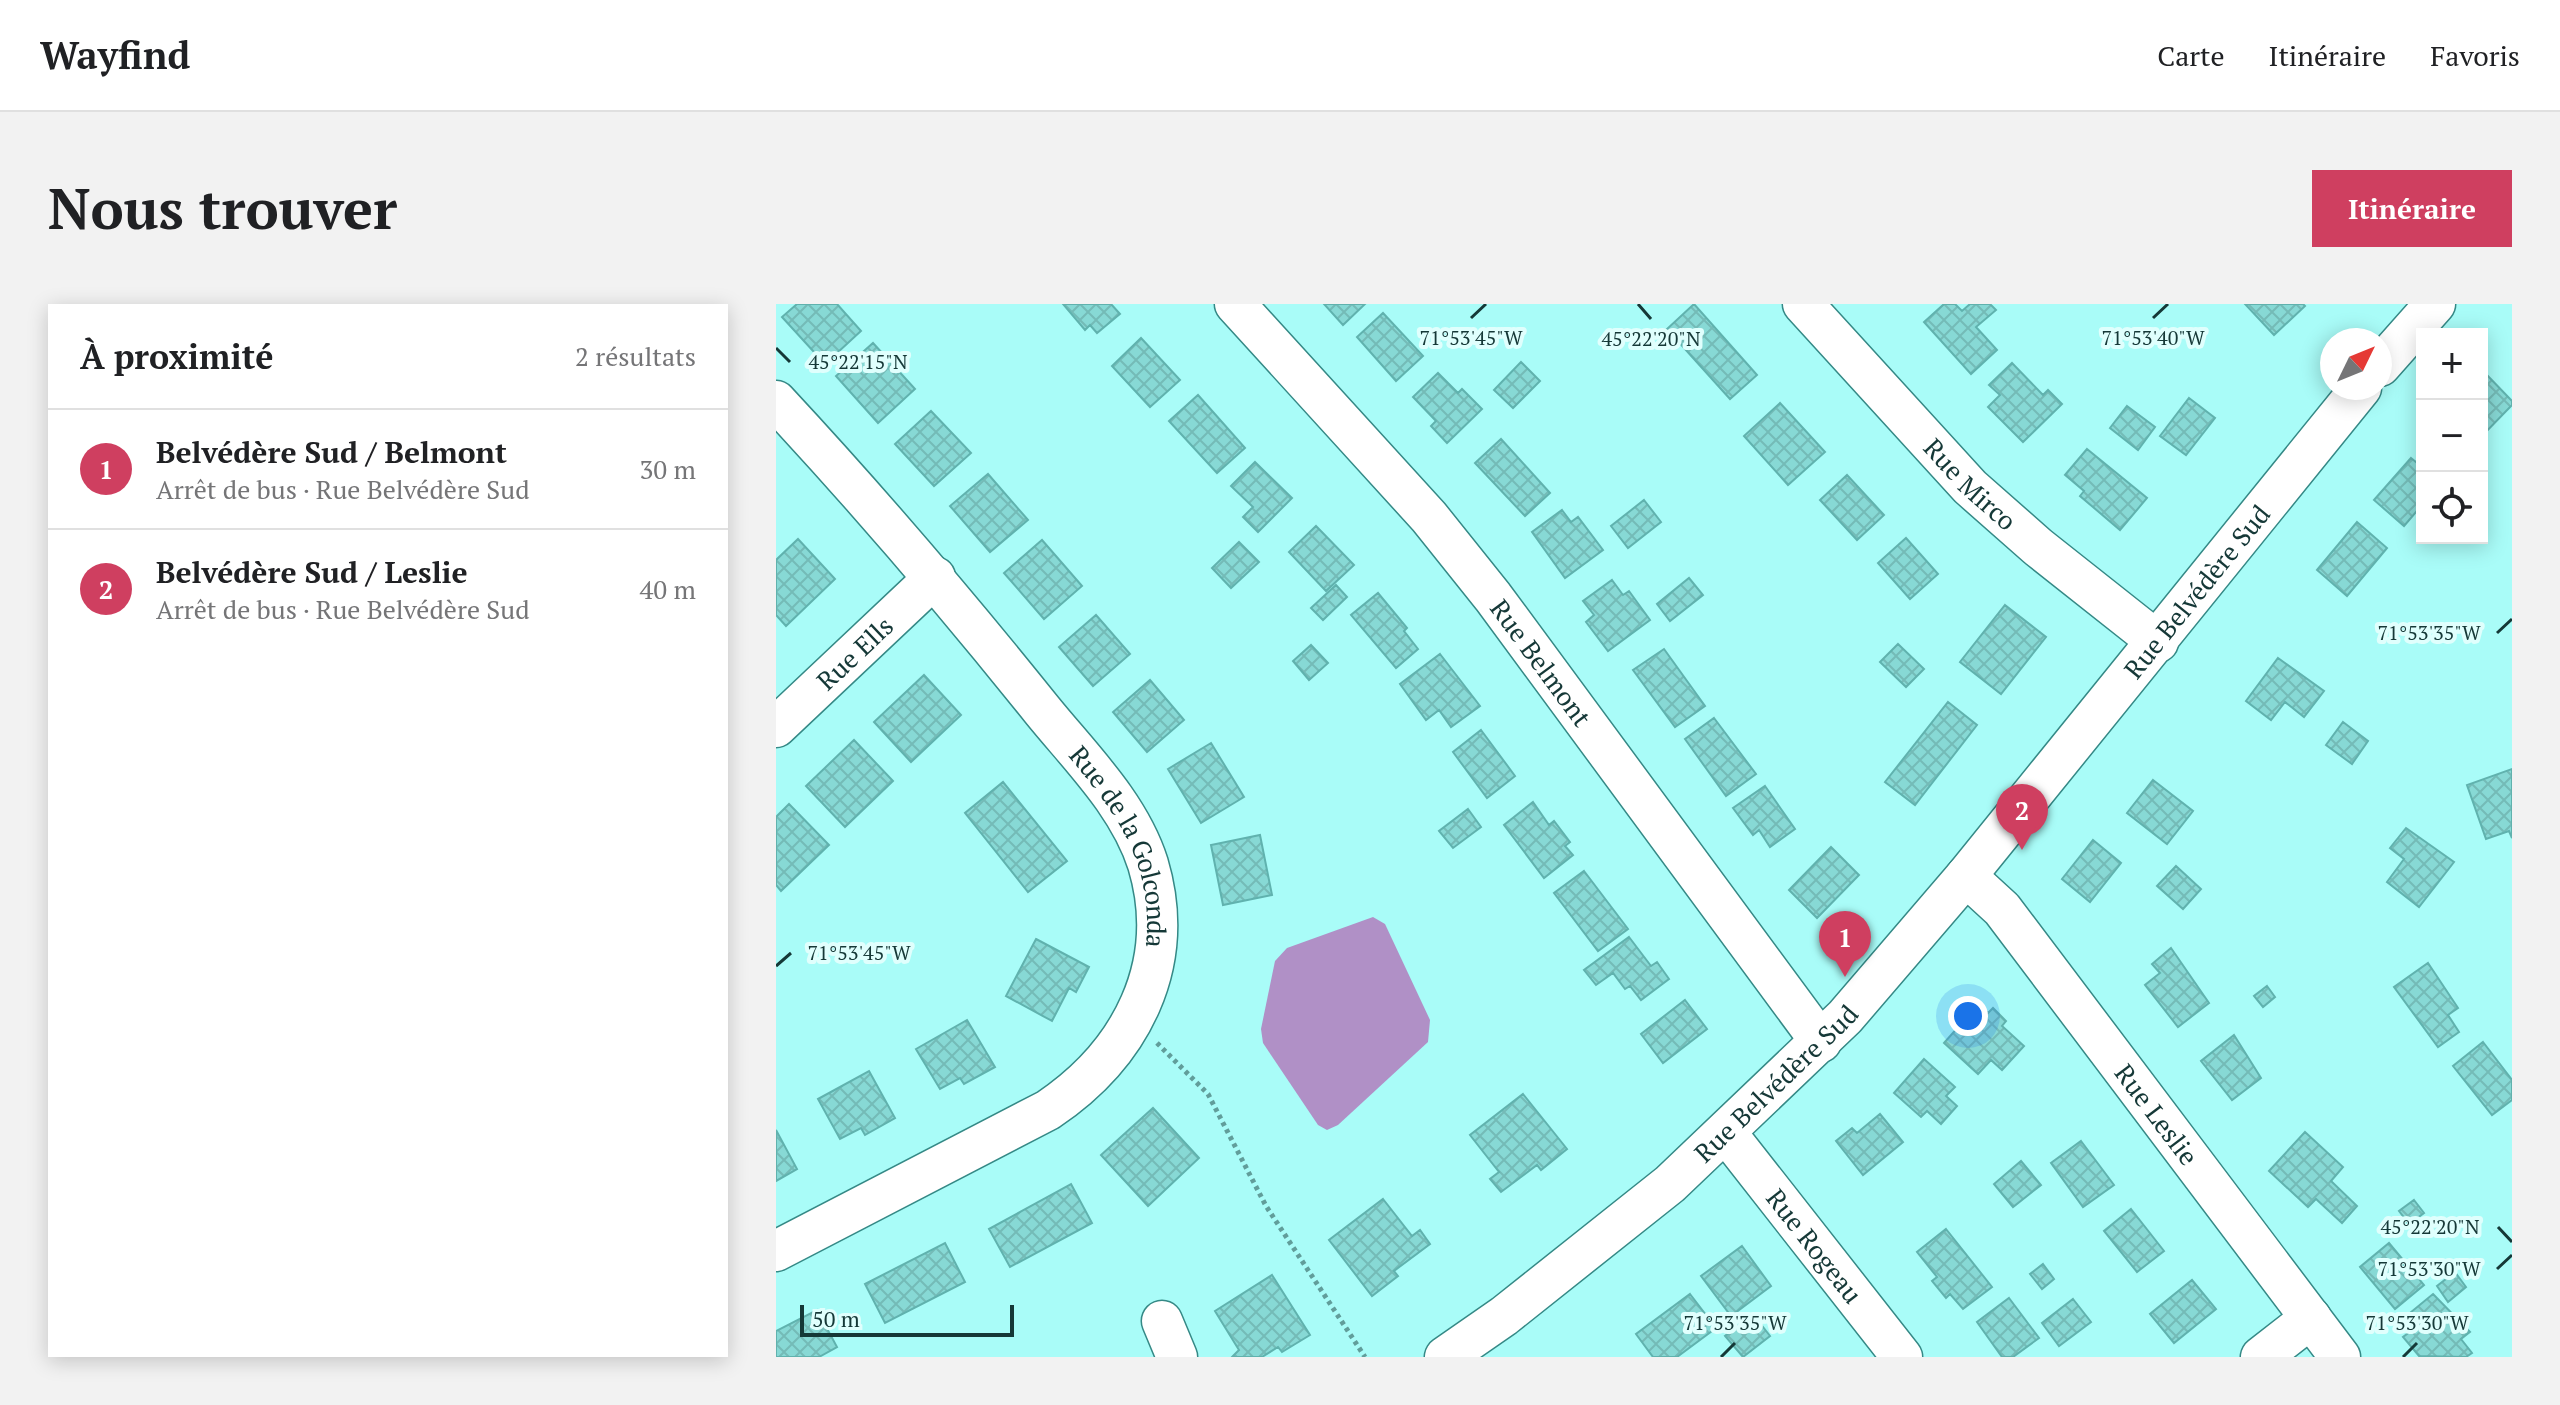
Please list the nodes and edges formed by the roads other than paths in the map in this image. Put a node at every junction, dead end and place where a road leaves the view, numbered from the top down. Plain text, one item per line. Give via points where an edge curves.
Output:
1 (1235, 304) edge
2 (1803, 304) edge
3 (2423, 308) edge
4 (2392, 350) edge
5 (2351, 400) edge
6 (776, 401) edge
7 (935, 577) junction
8 (2158, 642) junction
9 (776, 727) edge
10 (1966, 876) junction
11 (1821, 1042) junction
12 (1727, 1134) junction
13 (776, 1251) edge
14 (2311, 1318) junction
15 (1162, 1321) dead end
16 (1465, 1351) edge
17 (1177, 1357) edge
18 (1902, 1357) edge
19 (2261, 1357) edge
20 (2340, 1357) edge

1 - 11 street, Rue Belmont via 1429,517 1493,597
2 - 8 street, Rue Mirco via 1970,487
3 - 4 street
5 - 8 street, Rue Belvédère Sud
6 - 7 street, Rue de la Golconda
7 - 9 street, Rue Ells
7 - 13 street, Rue de la Golconda via 1121,807 1136,835 1148,865 1157,928 1146,990 1134,1020 1098,1071 1048,1110
8 - 10 street, Rue Belvédère Sud
10 - 11 street, Rue Belvédère Sud
10 - 14 street, Rue Leslie via 2002,909
11 - 12 street, Rue Belvédère Sud
12 - 16 street, Rue Belvédère Sud
12 - 18 street, Rue Rogeau
14 - 19 street
14 - 20 street, Rue Leslie
15 - 17 street

